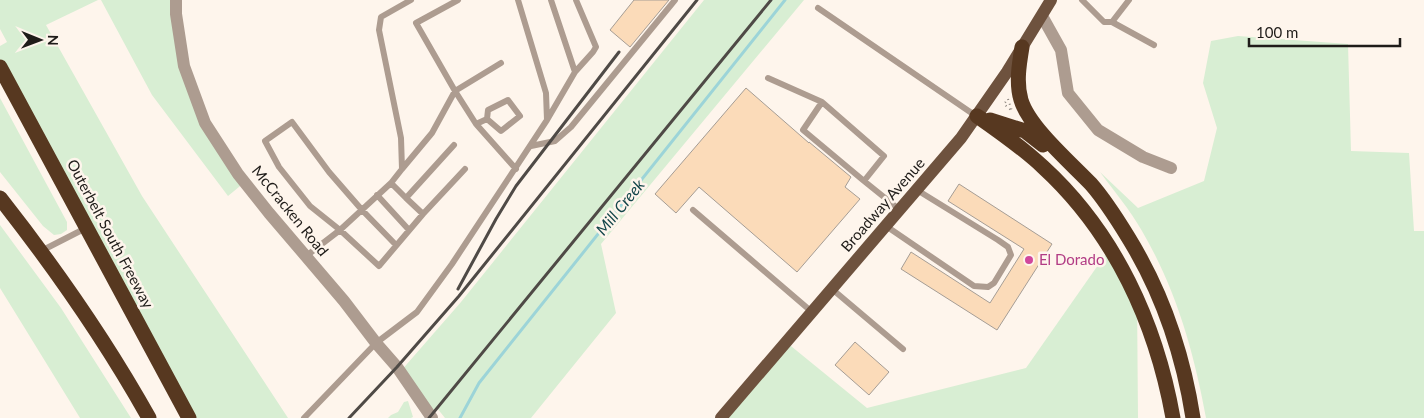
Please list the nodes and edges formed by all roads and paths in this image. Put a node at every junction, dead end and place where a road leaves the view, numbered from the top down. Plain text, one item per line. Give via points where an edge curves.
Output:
1 (176, 0) edge
2 (411, 0) edge
3 (458, 0) edge
4 (518, 0) edge
5 (551, 0) edge
6 (576, 0) edge
7 (675, 0) edge
8 (1051, 0) edge
9 (1082, 0) edge
10 (1129, 0) edge
11 (818, 8) dead end
12 (1042, 16) junction
13 (1112, 22) junction
14 (1154, 45) dead end
15 (1022, 47) junction
16 (501, 63) dead end
17 (0, 67) edge
18 (575, 72) junction
19 (768, 78) dead end
20 (455, 91) junction
21 (822, 102) junction
22 (977, 116) junction
23 (487, 119) junction
24 (547, 120) junction
25 (476, 124) junction
26 (454, 145) dead end
27 (531, 146) junction
28 (1067, 160) junction
29 (1171, 168) dead end
30 (402, 169) junction
31 (465, 169) dead end
32 (516, 169) junction
33 (864, 182) junction
34 (391, 183) junction
35 (917, 190) junction
36 (377, 195) junction
37 (0, 198) edge
38 (406, 198) junction
39 (362, 210) junction
40 (693, 210) dead end
41 (900, 210) junction
42 (423, 214) junction
43 (886, 226) junction
44 (86, 228) junction
45 (340, 230) junction
46 (409, 230) junction
47 (396, 245) junction
48 (41, 251) junction
49 (305, 256) junction
50 (832, 289) junction
51 (812, 312) junction
52 (376, 343) junction
53 (903, 349) dead end
54 (150, 418) edge
55 (189, 418) edge
56 (304, 418) edge
57 (432, 418) edge
58 (721, 418) edge
59 (1173, 418) edge
60 (1193, 418) edge

1 - 49 street, McCracken Road via 184,66 205,123 238,174
2 - 30 lane via 381,17 379,30 401,138
3 - 20 lane via 416,23
4 - 24 lane via 546,93
5 - 18 lane
6 - 18 lane via 596,47
7 - 27 lane via 572,127 555,141
8 - 12 main road, Broadway Avenue
9 - 13 lane via 1104,22
10 - 13 lane
11 - 22 lane
12 - 15 main road, Broadway Avenue
12 - 29 street via 1061,50 1068,93 1098,130 1142,158
13 - 14 lane
15 - 22 main road, Broadway Avenue
15 - 28 highway via 1018,85 1021,100 1036,126
16 - 20 lane
17 - 44 highway, Outerbelt South Freeway
18 - 24 lane
19 - 21 lane
20 - 25 lane
20 - 30 lane via 432,132
21 - 33 lane via 803,130
21 - 33 lane via 884,156
22 - 28 highway via 1025,131
22 - 35 main road, Broadway Avenue
22 - 59 highway via 1044,167 1070,194 1106,241 1149,326 1159,354
23 - 23 lane via 501,131 520,116 508,100 488,110
23 - 25 lane
24 - 27 lane
25 - 32 lane
26 - 38 lane
27 - 32 lane
28 - 60 highway via 1109,208 1152,280 1183,366
30 - 34 lane
31 - 42 lane
32 - 52 lane via 417,312
33 - 41 lane
34 - 36 lane
34 - 38 lane
35 - 41 main road, Broadway Avenue
35 - 43 lane via 1008,247 1011,255 994,283 988,287 974,286
36 - 39 lane
36 - 46 lane
37 - 48 highway
38 - 42 lane
39 - 45 lane
39 - 45 lane via 292,122 265,141 279,167 310,206
39 - 47 lane
40 - 51 lane
41 - 43 main road, Broadway Avenue
42 - 46 lane
43 - 50 main road, Broadway Avenue
44 - 48 lane
44 - 55 highway, Outerbelt South Freeway
45 - 47 lane via 380,266
45 - 49 lane
46 - 47 lane
48 - 54 highway
49 - 52 street, McCracken Road
50 - 51 main road, Broadway Avenue
50 - 53 lane
51 - 58 main road, Broadway Avenue
52 - 56 lane
52 - 57 street, McCracken Road

